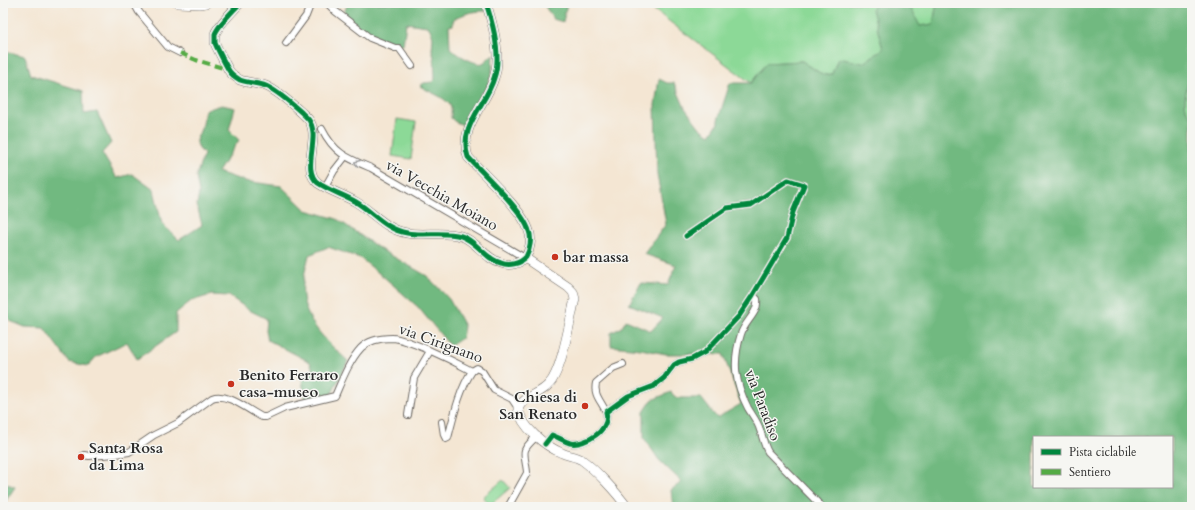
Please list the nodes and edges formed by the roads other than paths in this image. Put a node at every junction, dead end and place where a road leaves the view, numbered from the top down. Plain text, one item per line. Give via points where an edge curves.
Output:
1 (134, 3) edge
2 (178, 3) edge
3 (206, 3) edge
4 (240, 3) edge
5 (311, 3) edge
6 (327, 3) edge
7 (486, 3) edge
8 (286, 42) dead end
9 (180, 53) dead end
10 (412, 66) dead end
11 (322, 128) dead end
12 (345, 157) junction
13 (325, 187) junction
14 (686, 236) dead end
15 (525, 258) junction
16 (753, 295) junction
17 (430, 351) junction
18 (623, 364) dead end
19 (472, 371) junction
20 (518, 408) junction
21 (606, 412) junction
22 (408, 416) dead end
23 (442, 422) dead end
24 (536, 437) junction
25 (545, 444) junction
26 (84, 455) dead end
27 (508, 507) edge
28 (627, 507) edge
29 (822, 507) edge

1 - 9 street via 168,47
2 - 3 street
4 - 13 street via 215,34 215,43 230,72 240,80 266,86 285,98 311,123 312,174 317,182
5 - 8 street via 306,16
6 - 10 street via 370,38 398,48
7 - 15 street via 494,34 497,64 495,78 472,121 465,148 468,157 526,222 530,241
11 - 12 street, via Vecchia Moiano via 334,149
12 - 13 street
15 -> 12 street, via Vecchia Moiano via 371,168
13 - 15 street via 356,202 395,230 461,236 501,263 518,263
14 - 16 street via 727,208 751,205 788,180 804,185 793,212 787,238
15 - 20 street via 568,287 575,299 558,369 552,381 521,402
16 - 21 street via 739,316 705,352 692,359 678,362 654,386 628,396
16 - 29 street, via Paradiso via 758,304 745,325 739,342 735,364 737,379 768,452
17 - 19 street, via Cirignano
17 - 22 street via 414,378
17 - 26 street, via Cirignano via 394,338 373,340 362,347 353,358 335,396 285,408 262,417 226,397 217,396 178,424 154,434 129,452
18 - 21 street via 613,368 596,383 597,396
19 - 20 street, via Cirignano via 477,368 482,371 494,390 512,399
19 - 23 street via 457,404 446,439
20 - 24 street
21 - 25 street via 604,427 594,436 575,443 552,435
24 - 25 street
24 - 27 street via 524,451 527,473
25 - 28 street via 582,460 608,484

